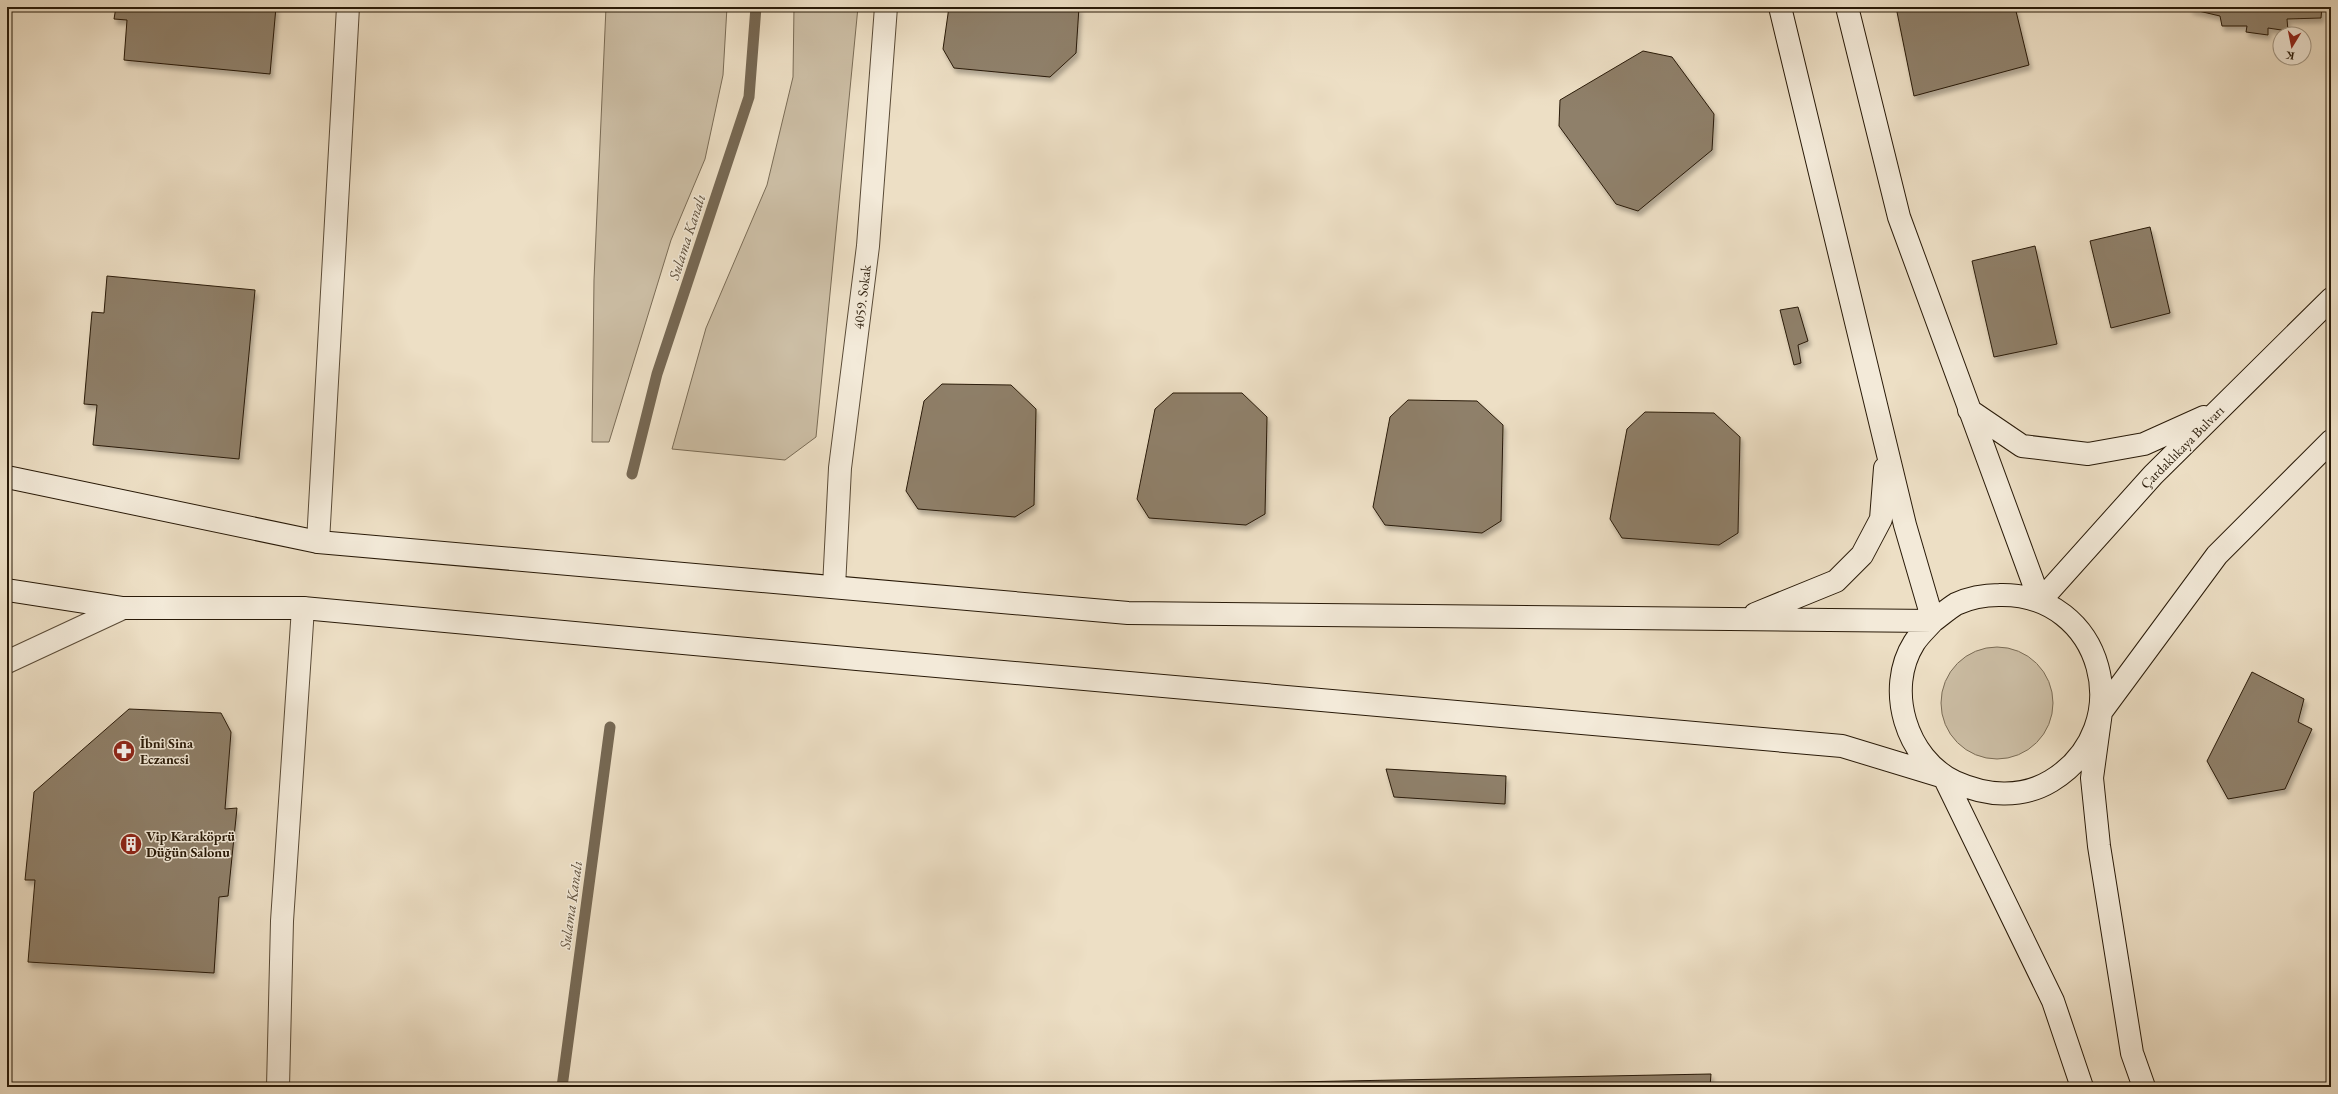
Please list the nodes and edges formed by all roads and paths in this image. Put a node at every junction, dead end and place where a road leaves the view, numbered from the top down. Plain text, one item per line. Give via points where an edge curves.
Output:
1 (348, 7) edge
2 (886, 7) edge
3 (1780, 7) edge
4 (1847, 7) edge
5 (2331, 300) edge
6 (1969, 410) junction
7 (2218, 411) junction
8 (2331, 441) edge
9 (1887, 449) junction
10 (7, 477) edge
11 (318, 542) junction
12 (834, 587) junction
13 (7, 590) edge
14 (2040, 601) junction
15 (123, 608) junction
16 (303, 608) junction
17 (1745, 618) junction
18 (1933, 621) junction
19 (7, 662) edge
20 (2101, 712) junction
21 (1944, 777) junction
22 (278, 1087) edge
23 (2082, 1087) edge
24 (2144, 1087) edge

1 - 11 main road
2 - 12 main road, 4059. Sokak via 868,246 840,468
3 - 9 main road
4 - 6 main road via 1899,217
5 - 7 main road, Çardaklıkaya Bulvarı
6 - 7 main road via 2022,446 2088,454 2144,444
6 - 14 main road
7 - 14 main road, Çardaklıkaya Bulvarı via 2153,475
8 - 20 main road via 2217,554
9 - 17 main road via 1881,519 1862,555 1836,581
9 - 18 main road via 1905,525
10 - 11 main road
11 - 12 main road
12 - 17 main road via 1128,612
13 - 15 main road
14 - 18 main road via 2012,594 1983,595 1956,604
14 - 20 main road via 2069,619 2090,646 2101,678
15 - 16 main road
15 - 19 main road
16 - 21 main road via 1842,746
16 - 22 main road via 282,921
17 - 18 main road
18 - 21 main road via 1914,644 1903,672 1901,701 1907,730 1922,756
20 - 21 main road via 2090,744 2069,770 2040,787 2008,795 1974,791
20 - 24 main road via 2092,778 2099,846 2132,1053
21 - 23 main road via 2053,1001

